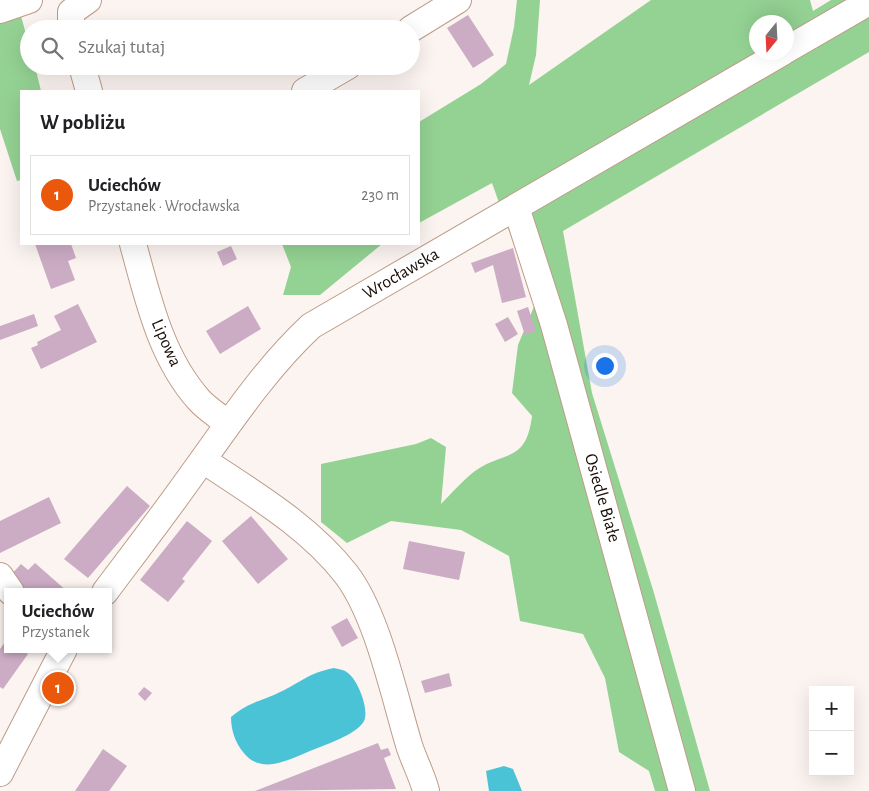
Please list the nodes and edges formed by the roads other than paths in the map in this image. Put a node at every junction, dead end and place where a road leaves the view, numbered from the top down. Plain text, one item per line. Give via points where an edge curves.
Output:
1 (29, 0) edge
2 (458, 0) edge
3 (869, 2) edge
4 (0, 10) edge
5 (835, 10) edge
6 (420, 23) edge
7 (794, 43) edge
8 (769, 60) edge
9 (85, 75) edge
10 (333, 75) edge
11 (89, 90) edge
12 (307, 90) edge
13 (516, 207) junction
14 (133, 245) edge
15 (228, 424) junction
16 (203, 460) junction
17 (0, 576) edge
18 (8, 588) edge
19 (108, 588) edge
20 (62, 653) edge
21 (0, 773) edge
22 (426, 791) edge
23 (682, 791) edge

1 - 4 street
2 - 6 street
3 - 5 street
5 - 7 street
8 - 13 street, Wrocławska
9 - 11 street
10 - 12 street
13 - 15 street, Wrocławska via 311,326 260,381
13 - 23 street, Osiedle Białe via 554,325
14 - 15 street, Lipowa via 159,336 199,400
15 - 16 street, Wrocławska
16 - 19 street, Wrocławska
16 - 22 street via 265,501 312,538 346,574 368,610
17 - 18 street
20 - 21 street

